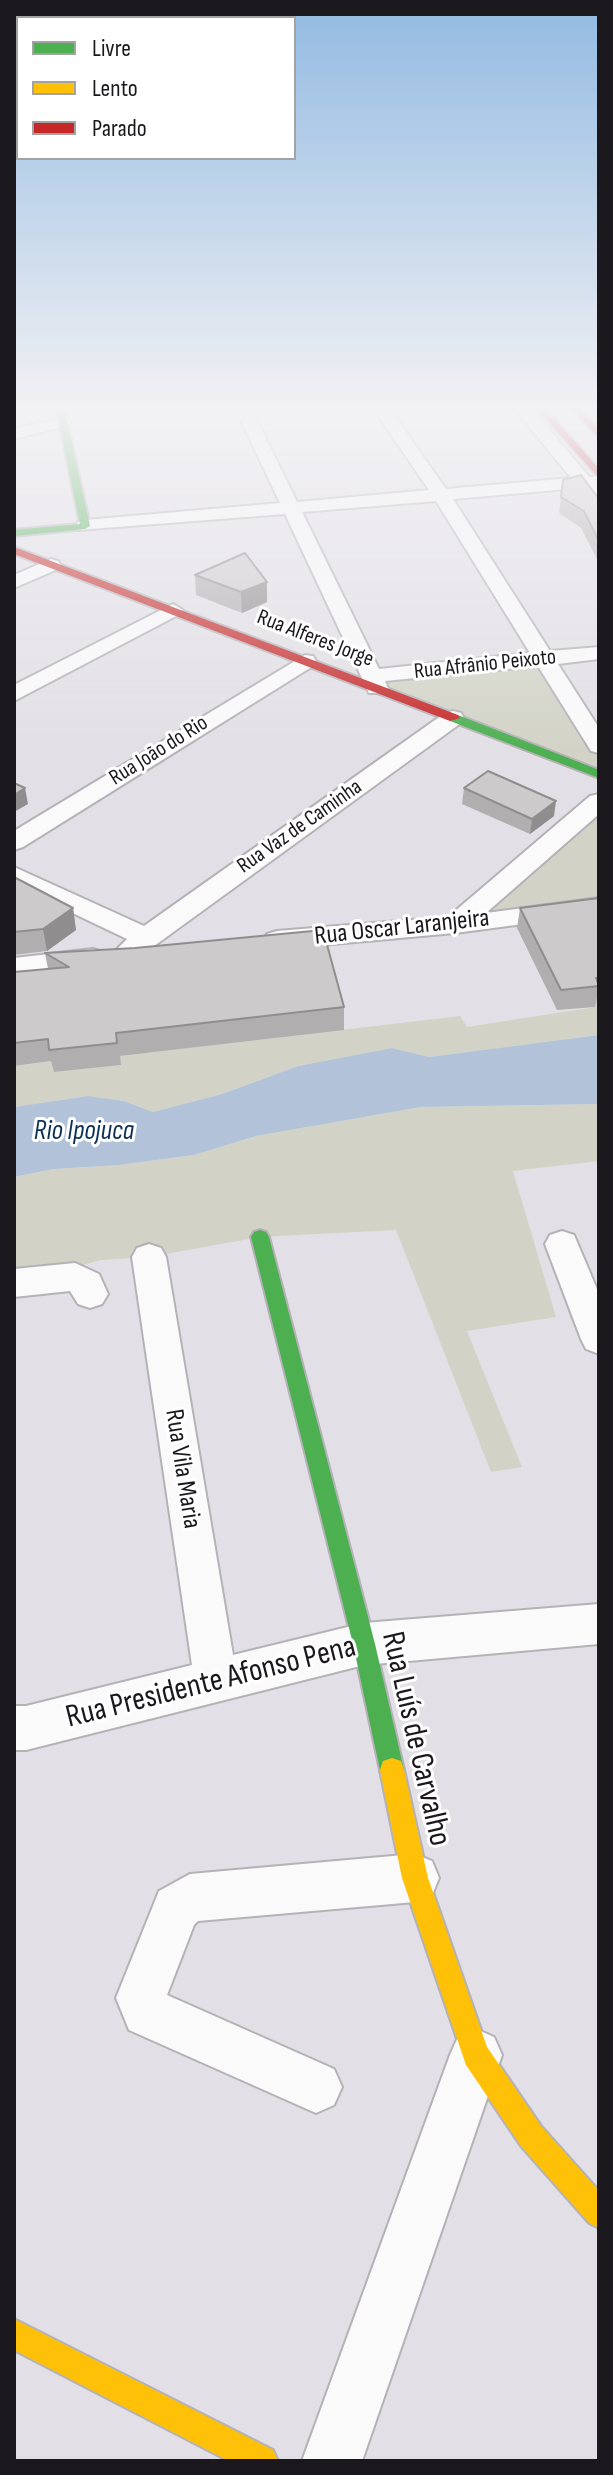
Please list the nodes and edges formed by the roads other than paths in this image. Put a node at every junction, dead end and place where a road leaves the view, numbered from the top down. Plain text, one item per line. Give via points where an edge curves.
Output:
1 (112, 524) edge
2 (300, 524) edge
3 (459, 524) edge
4 (85, 526) joint
5 (14, 533) edge
6 (14, 550) edge
7 (51, 565) junction
8 (14, 582) edge
9 (173, 610) junction
10 (599, 653) edge
11 (545, 658) junction
12 (305, 661) junction
13 (374, 682) junction
14 (14, 694) edge
15 (453, 718) junction
16 (599, 746) edge
17 (599, 774) edge
18 (599, 801) edge
19 (14, 842) edge
20 (14, 875) edge
21 (599, 906) edge
22 (455, 925) junction
23 (251, 943) edge
24 (136, 945) junction
25 (173, 950) edge
26 (14, 967) edge
27 (260, 1237) dead end
28 (562, 1244) dead end
29 (149, 1257) dead end
30 (14, 1283) edge
31 (90, 1294) dead end
32 (599, 1339) edge
33 (599, 1624) edge
34 (364, 1644) junction
35 (216, 1682) junction
36 (18, 1735) edge
37 (415, 1878) junction
38 (476, 2055) junction
39 (316, 2087) dead end
40 (599, 2213) edge
41 (14, 2334) edge
42 (262, 2461) edge
43 (332, 2461) edge

1 - 4 street
2 - 13 street
3 - 11 street
4 - 5 street
6 - 7 street, Rua Alferes Jorge
7 - 8 street
7 - 9 street, Rua Alferes Jorge
9 - 12 street, Rua Alferes Jorge
9 - 14 street
10 - 11 street, Rua Afrânio Peixoto
11 - 13 street, Rua Afrânio Peixoto
11 - 16 street
12 - 13 street, Rua Alferes Jorge
12 - 19 street, Rua João do Rio
13 - 15 street, Rua Alferes Jorge
15 - 17 street, Rua Alferes Jorge
15 - 24 street, Rua Vaz de Caminha
18 - 22 street
20 - 24 street
21 - 22 street, Rua Oscar Laranjeira
22 - 23 street, Rua Oscar Laranjeira
24 - 25 street
24 - 26 street
27 - 34 street, Rua Luís de Carvalho
28 - 32 street
29 - 35 street, Rua Vila Maria
30 - 31 street via 75,1277 87,1284
33 - 34 street, Rua Presidente Afonso Pena
34 - 35 street, Rua Presidente Afonso Pena
34 - 37 street, Rua Luís de Carvalho
35 - 36 street, Rua Presidente Afonso Pena
37 - 38 street, Rua Luís de Carvalho
37 - 39 street via 190,1898 176,1908 141,1998 147,2012
38 - 40 street, Rua Luís de Carvalho via 531,2136
38 - 43 street
41 - 42 street

